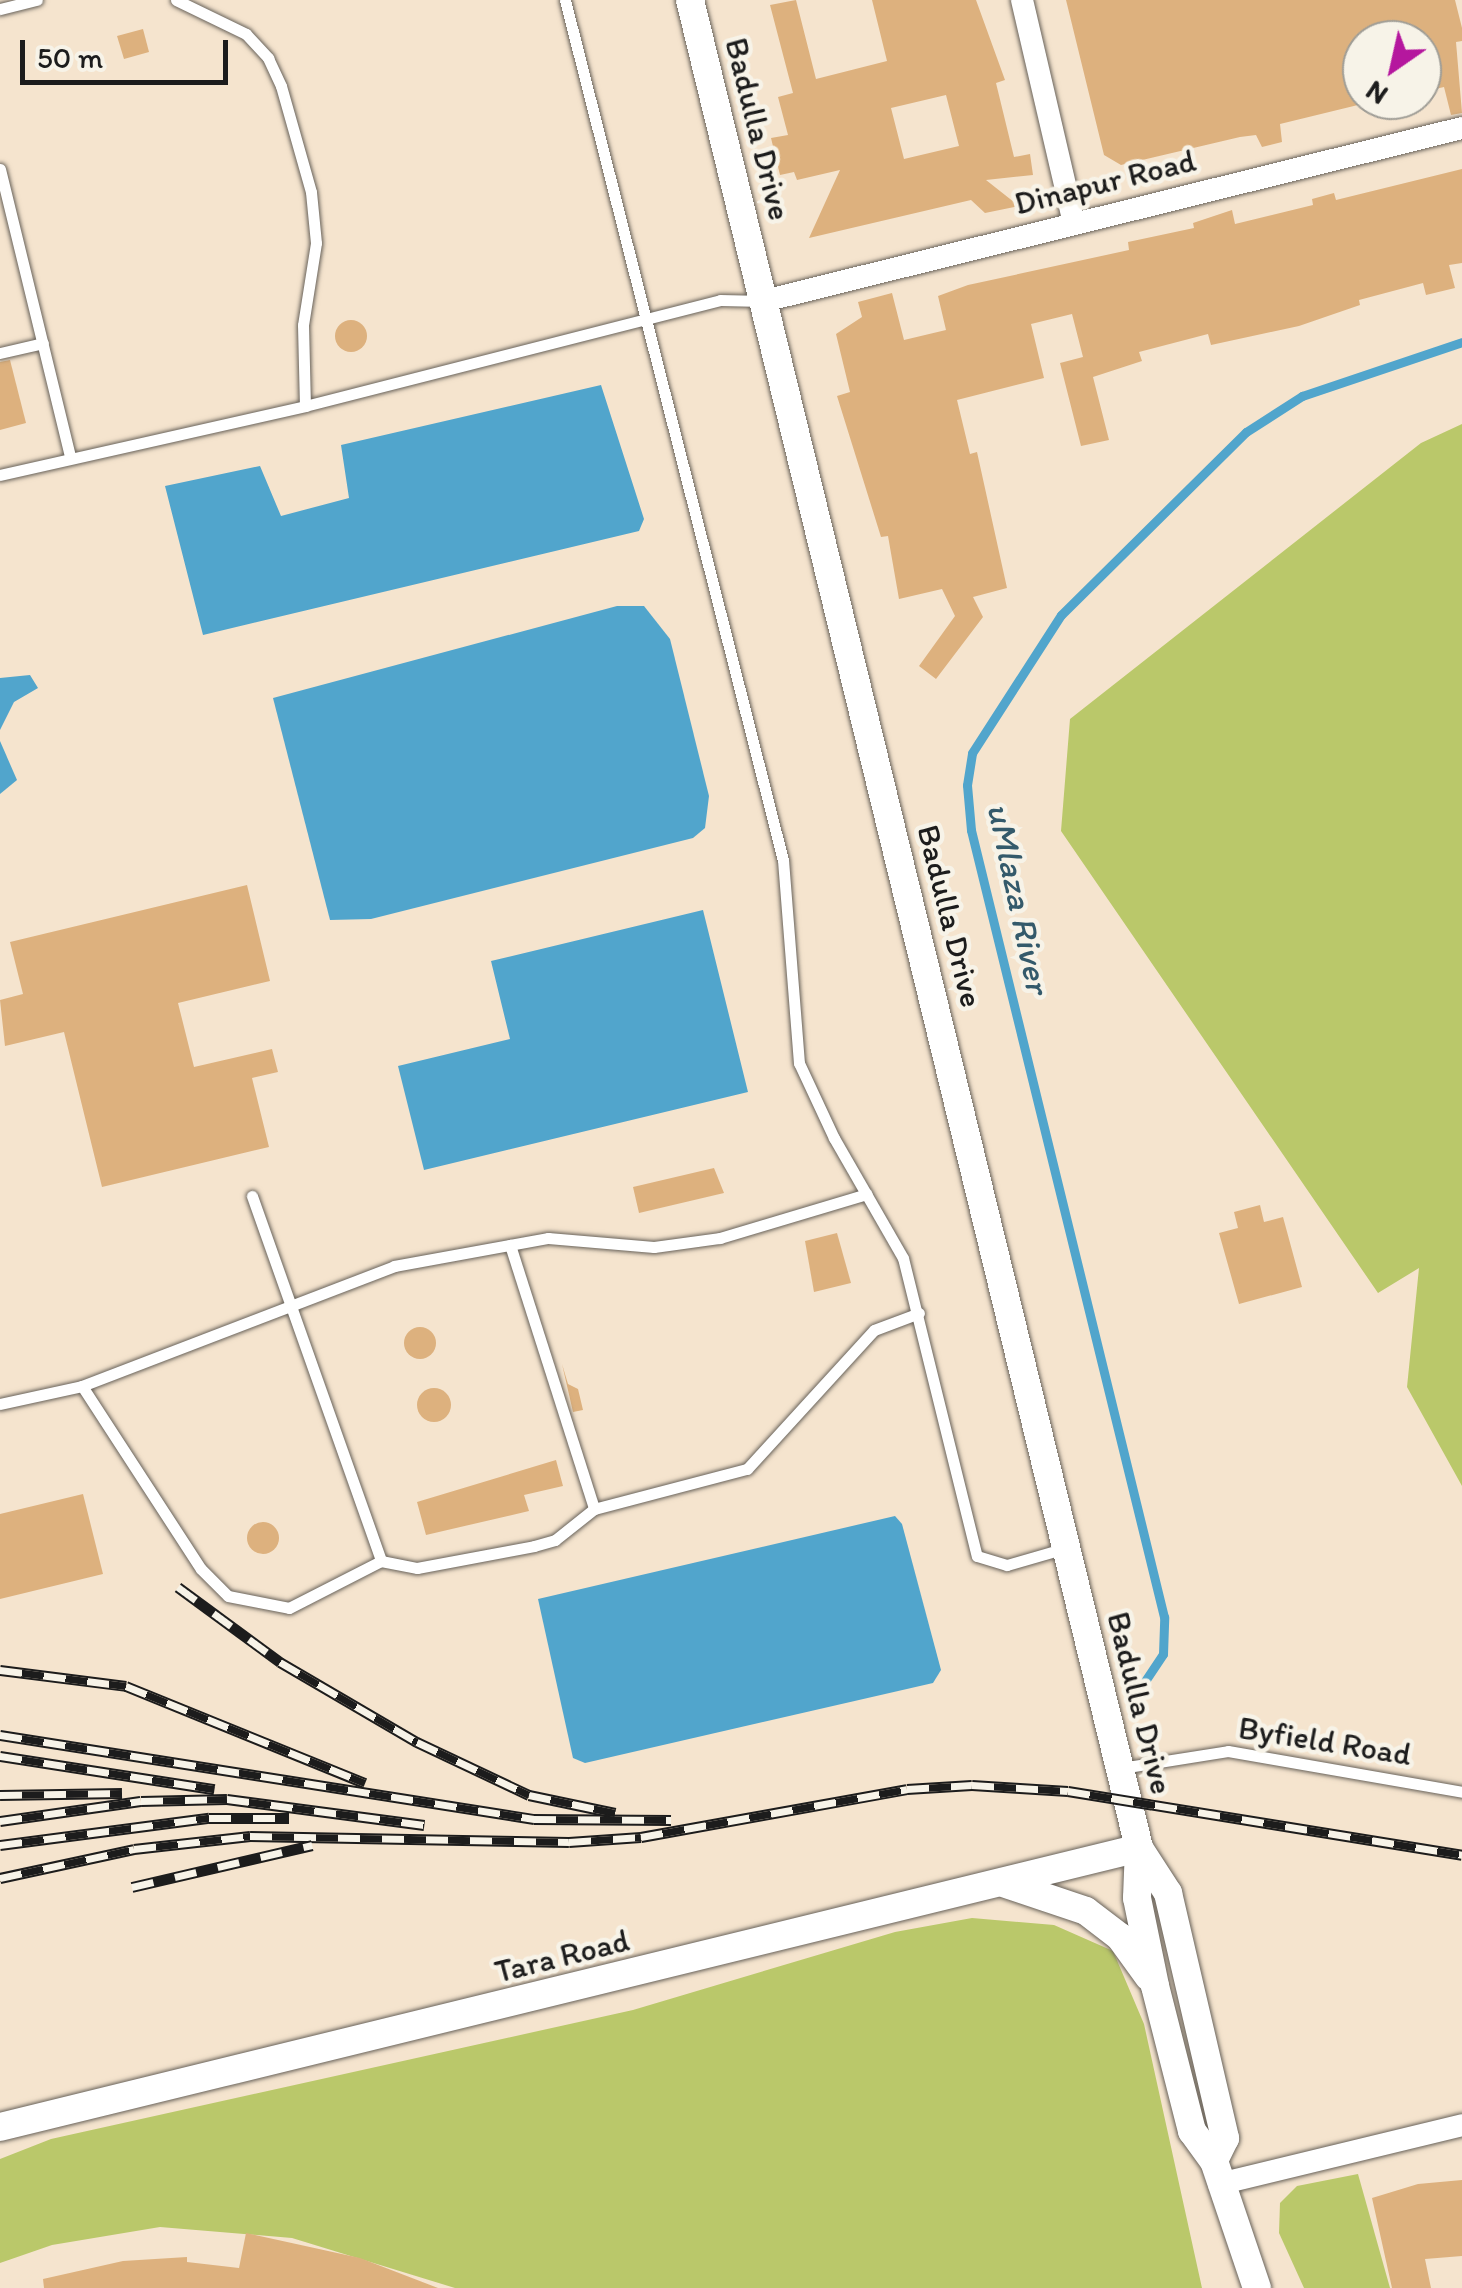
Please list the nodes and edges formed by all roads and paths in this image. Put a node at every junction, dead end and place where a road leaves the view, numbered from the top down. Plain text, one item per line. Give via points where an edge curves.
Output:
1 (37, 0) edge
2 (176, 0) edge
3 (566, 0) edge
4 (690, 0) edge
5 (1022, 0) edge
6 (0, 9) edge
7 (1462, 128) edge
8 (0, 169) edge
9 (1074, 224) junction
10 (764, 300) junction
11 (645, 318) junction
12 (42, 343) junction
13 (0, 352) edge
14 (305, 406) junction
15 (70, 457) junction
16 (0, 475) edge
17 (867, 1194) junction
18 (252, 1196) dead end
19 (510, 1244) junction
20 (287, 1307) junction
21 (919, 1313) junction
22 (82, 1386) junction
23 (0, 1404) edge
24 (594, 1510) junction
25 (1066, 1548) junction
26 (381, 1561) junction
27 (1119, 1768) junction
28 (1462, 1792) edge
29 (1139, 1848) junction
30 (1006, 1884) junction
31 (1155, 1986) junction
32 (1462, 2125) edge
33 (0, 2128) edge
34 (1216, 2173) junction
35 (1252, 2284) edge

1 - 6 lane
2 - 14 lane via 246,34 281,86 311,192 316,243 303,325
3 - 11 lane
4 - 10 street, Badulla Drive
5 - 9 street
7 - 9 street, Dinapur Road
8 - 12 lane
9 - 10 street, Dinapur Road
10 - 11 lane via 720,300
10 - 25 street, Badulla Drive
11 - 14 lane
11 - 17 lane via 784,860 799,1063
12 - 13 lane
12 - 15 lane
14 - 15 lane
15 - 16 lane
17 - 19 lane via 720,1238 654,1247 548,1238
17 - 21 lane via 903,1258
18 - 20 lane
19 - 20 lane via 394,1266
19 - 24 lane
20 - 22 lane
20 - 26 lane
21 - 24 lane via 874,1330 747,1469
21 - 25 lane via 977,1556 1007,1565
22 - 23 lane
22 - 26 lane via 201,1568 228,1596 290,1608
24 - 26 lane via 556,1540 534,1546 448,1566
25 - 27 street, Badulla Drive
27 - 28 lane, Byfield Road via 1228,1751
27 - 29 street, Badulla Drive
29 - 30 street, Tara Road
29 - 31 street via 1137,1898
29 - 34 street via 1168,1893 1224,2138
30 - 31 street via 1086,1911 1110,1927
30 - 33 street, Tara Road
31 - 34 street via 1192,2132
32 - 34 street
34 - 35 street

